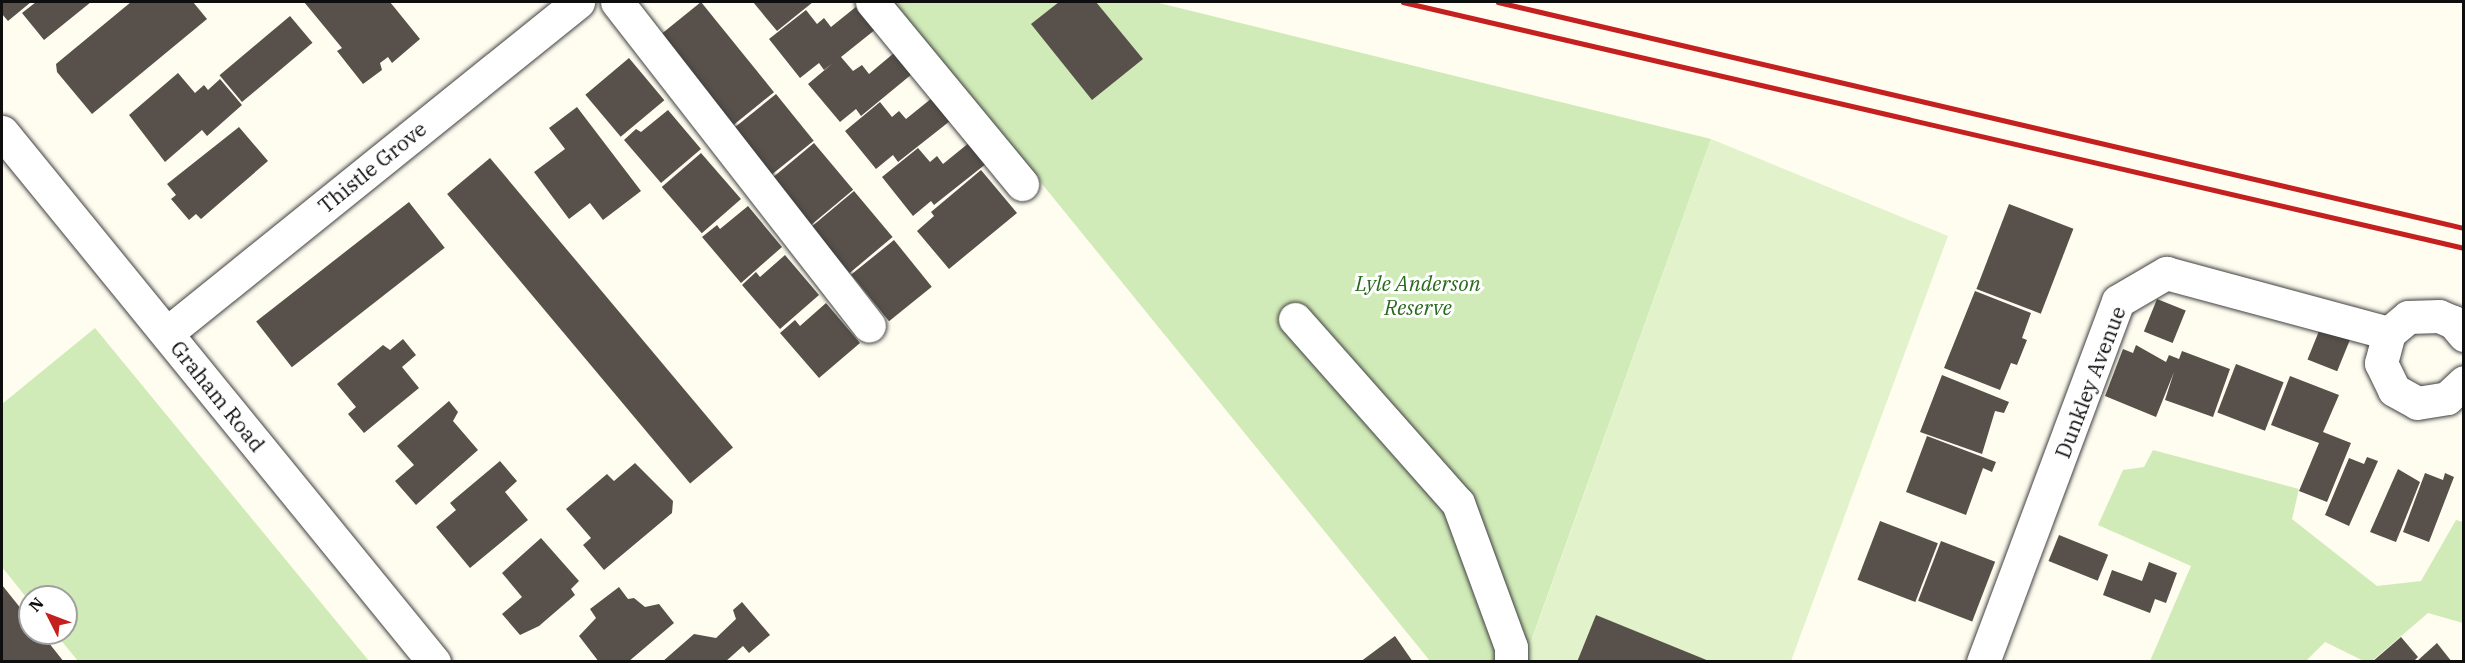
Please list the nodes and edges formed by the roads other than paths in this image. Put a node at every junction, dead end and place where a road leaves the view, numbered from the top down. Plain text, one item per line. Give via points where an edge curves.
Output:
1 (578, 2) edge
2 (617, 2) edge
3 (872, 2) edge
4 (6, 147) edge
5 (1022, 184) dead end
6 (1295, 319) dead end
7 (869, 326) dead end
8 (167, 333) junction
9 (2389, 333) junction
10 (2463, 335) edge
11 (2463, 382) edge
12 (434, 662) edge
13 (1511, 662) edge
14 (1983, 662) edge

1 - 8 street, Thistle Grove
2 - 7 street
3 - 5 street
4 - 8 street, Graham Road
6 - 13 street via 1458,503 1511,647
8 - 12 street, Graham Road
9 - 10 street via 2408,317 2424,314 2452,322
9 - 11 street via 2381,363 2385,378 2402,397 2432,403 2448,398
9 - 14 street, Dunkley Avenue via 2166,273 2118,301

